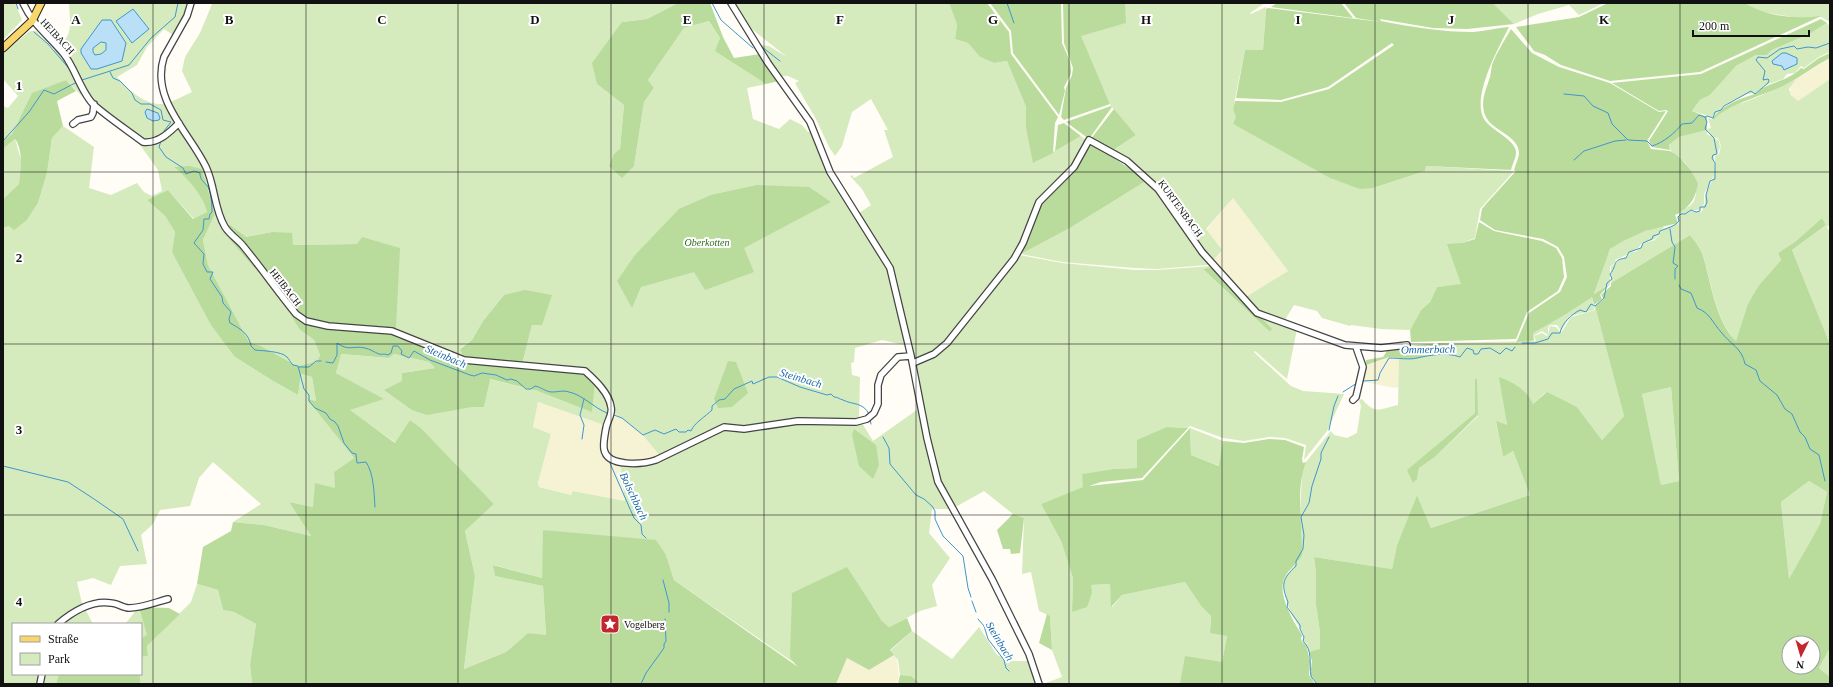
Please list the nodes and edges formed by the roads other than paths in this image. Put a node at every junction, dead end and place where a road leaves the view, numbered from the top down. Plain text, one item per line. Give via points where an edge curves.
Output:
1 (22, 3) edge
2 (42, 3) edge
3 (191, 3) edge
4 (732, 5) edge
5 (32, 21) junction
6 (3, 48) edge
7 (94, 104) junction
8 (179, 123) junction
9 (73, 124) dead end
10 (1407, 345) dead end
11 (1356, 347) junction
12 (912, 356) junction
13 (913, 363) junction
14 (1352, 400) dead end
15 (168, 599) dead end
16 (59, 623) edge
17 (1039, 684) edge

1 - 5 street, HEIBACH
2 - 5 main road
3 - 8 street via 162,65 161,76 167,101
4 - 12 street via 768,63 807,117 815,131 828,169 890,268
5 - 6 main road
5 - 7 street, HEIBACH via 73,66
7 - 8 street, HEIBACH via 143,142 167,134
7 - 9 street via 91,117
8 - 12 street, HEIBACH via 206,167 219,215 226,228 244,246 296,314 306,321 328,326 392,331 464,360 585,371 596,381 611,405 612,412 606,426 605,453 622,463 651,461 724,427 744,429 802,421 864,420 872,416 877,407 879,382 884,371 898,357
10 - 11 street, KURTENBACH via 1382,348
11 - 13 street, KURTENBACH via 1257,313 1202,252 1158,189 1127,161 1089,140 1074,167 1039,202 1014,259 947,343 934,354
11 - 14 street via 1363,367 1356,397
12 - 13 street
13 - 17 street via 938,482 992,579 1029,654
15 - 16 street via 128,608 112,603 84,607 73,611

